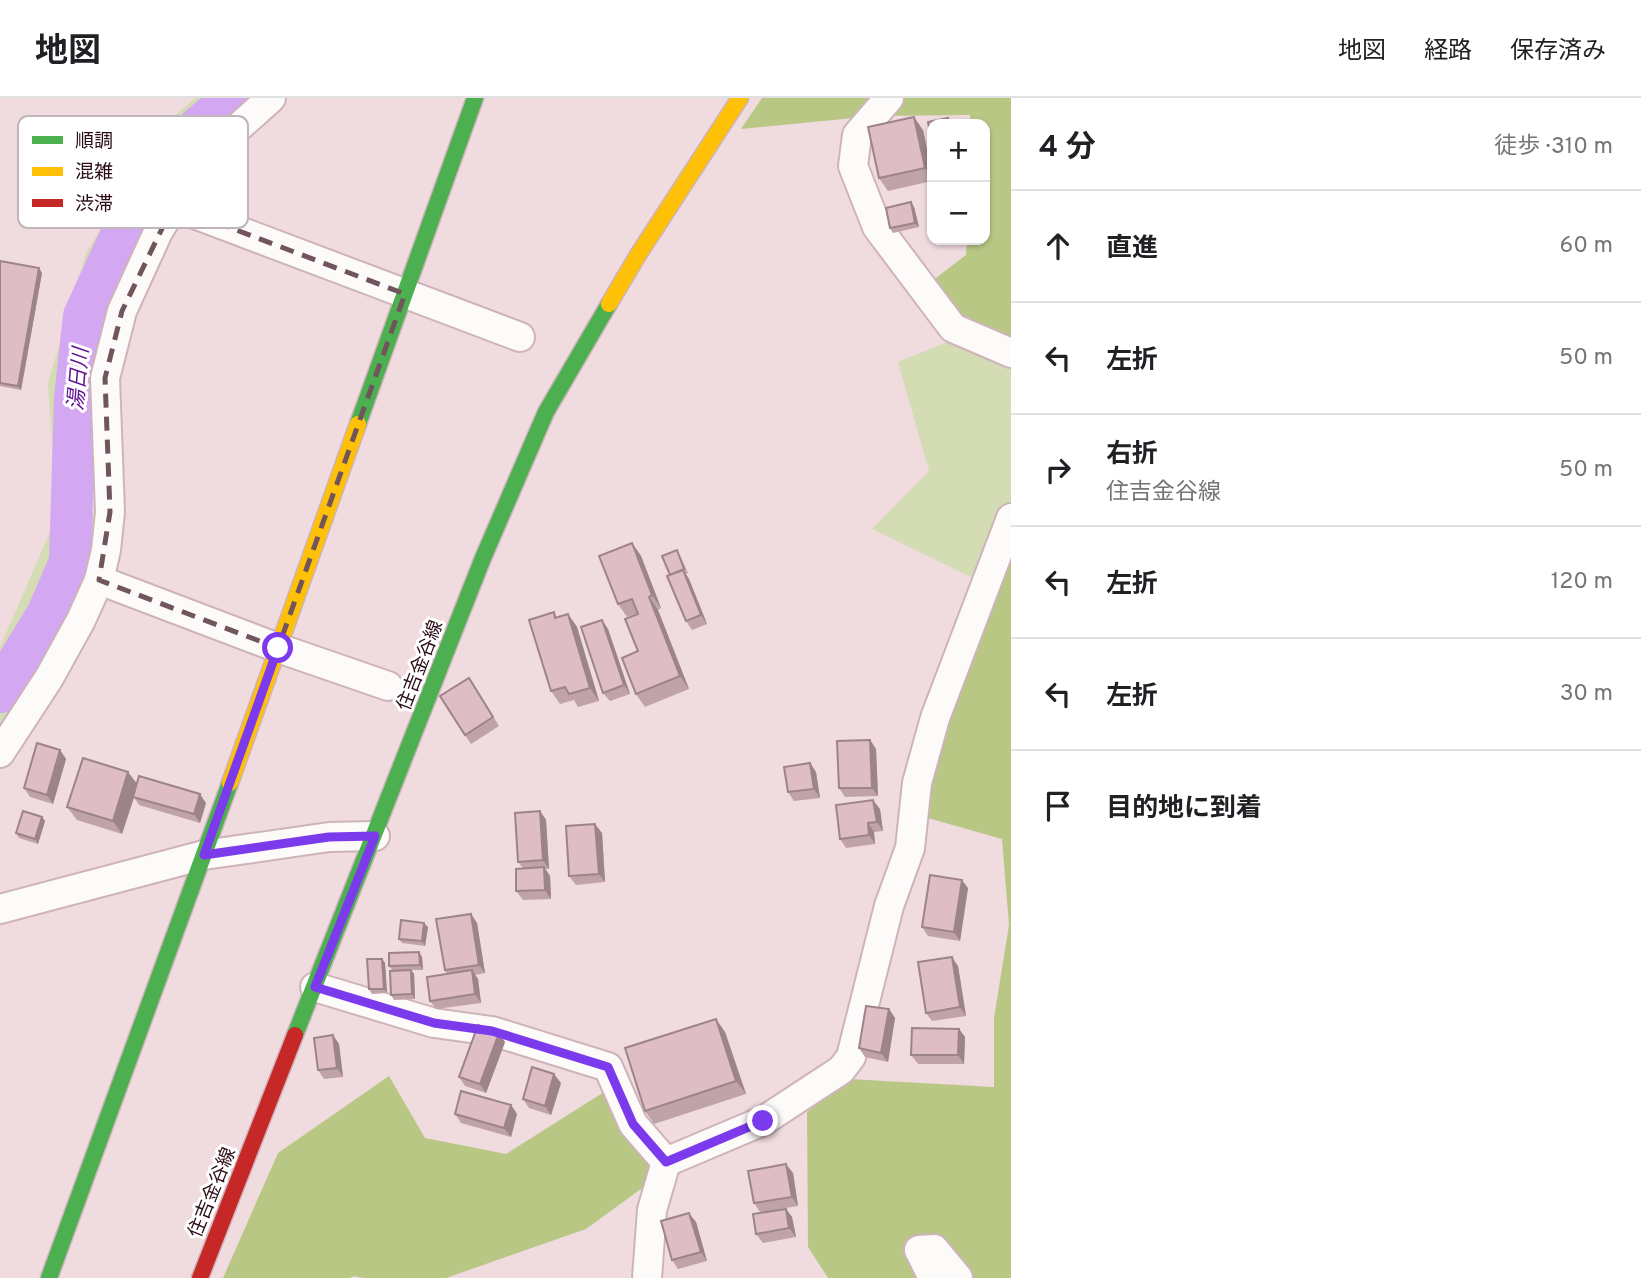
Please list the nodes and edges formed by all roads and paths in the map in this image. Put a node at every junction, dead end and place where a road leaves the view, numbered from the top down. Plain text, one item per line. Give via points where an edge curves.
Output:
1 (271, 98) edge
2 (475, 98) edge
3 (740, 98) edge
4 (889, 98) edge
5 (248, 119) edge
6 (160, 228) edge
7 (231, 228) edge
8 (405, 294) junction
9 (520, 337) dead end
10 (1011, 353) edge
11 (1011, 518) edge
12 (99, 580) junction
13 (278, 648) junction
14 (388, 686) dead end
15 (0, 753) edge
16 (375, 836) junction
17 (204, 855) junction
18 (0, 909) edge
19 (315, 987) junction
20 (666, 1162) junction
21 (49, 1278) edge
22 (200, 1278) edge
23 (647, 1278) edge
24 (933, 1278) edge
25 (958, 1278) edge

1 - 5 street
2 - 8 main road
3 - 16 main road, 住吉金谷線 via 638,256 546,412 483,558
4 - 10 street via 857,135 853,166 877,228 953,328
6 - 12 street via 122,311 105,378 110,512
7 - 8 street
8 - 9 street
8 - 13 main road
11 - 20 street via 935,718 917,783 910,848 889,906 851,1057 841,1070 763,1121
12 - 13 street
12 - 15 street via 49,678
13 - 14 street
13 - 17 main road
16 - 17 street via 329,837
16 - 19 main road, 住吉金谷線
17 - 18 street
17 - 21 main road
19 - 20 street via 434,1023 492,1031 608,1067 633,1124
19 - 22 main road, 住吉金谷線
20 - 23 street via 652,1210
24 - 25 street via 919,1250 934,1249

